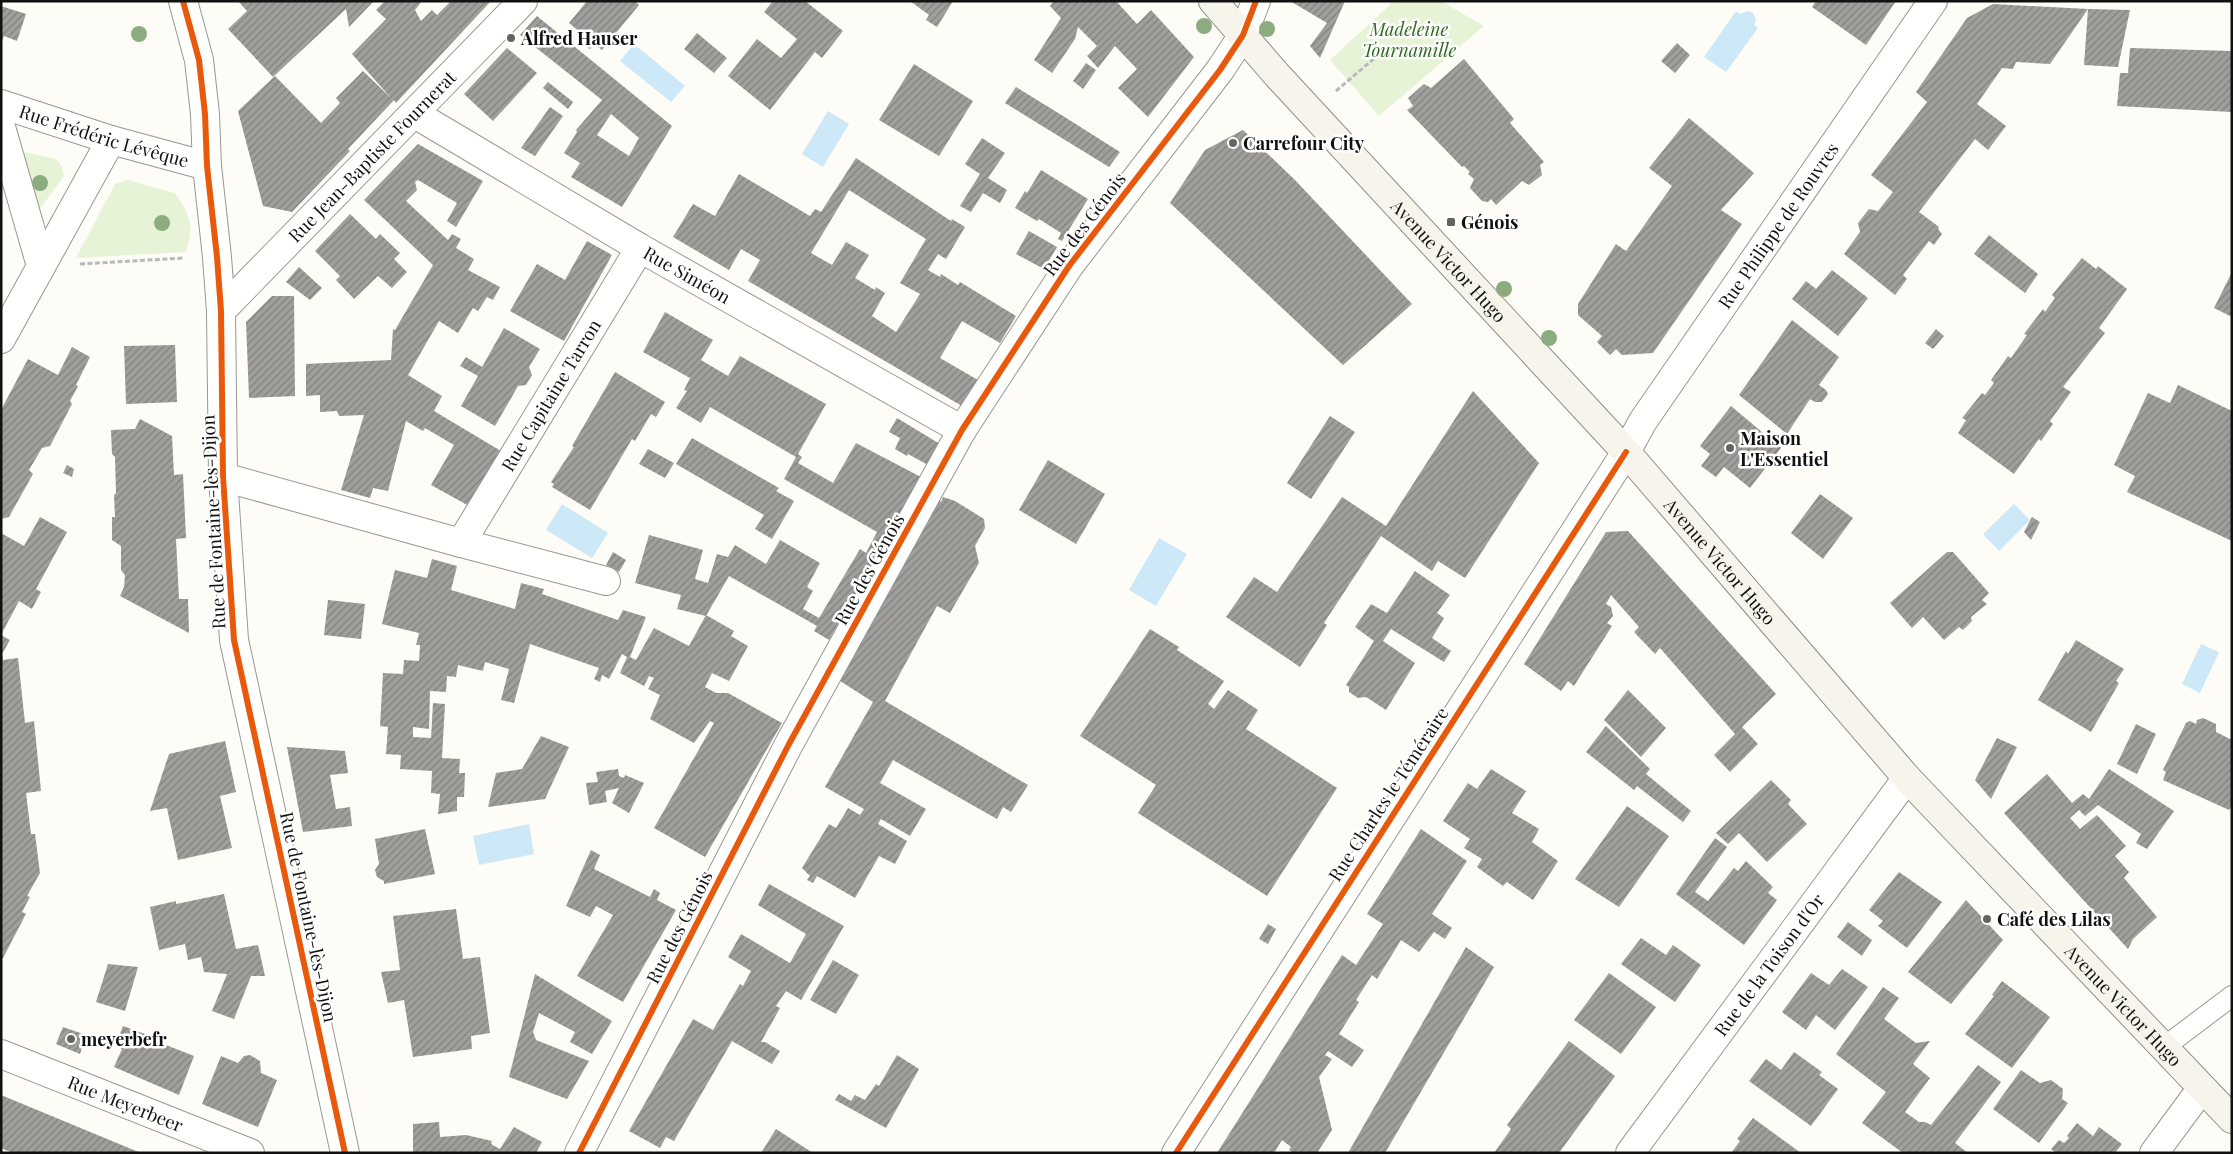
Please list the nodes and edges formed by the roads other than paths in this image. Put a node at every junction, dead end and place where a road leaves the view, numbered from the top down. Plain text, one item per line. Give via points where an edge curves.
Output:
1 (183, 1) edge
2 (523, 1) edge
3 (1212, 1) edge
4 (1256, 1) edge
5 (1933, 1) edge
6 (1243, 35) junction
7 (1, 104) edge
8 (415, 114) junction
9 (1, 127) edge
10 (111, 140) junction
11 (207, 166) junction
12 (640, 248) junction
13 (41, 266) junction
14 (221, 311) junction
15 (1, 339) edge
16 (962, 430) junction
17 (1626, 452) junction
18 (223, 477) junction
19 (461, 543) junction
20 (606, 581) dead end
21 (1907, 778) junction
22 (2232, 996) edge
23 (2163, 1048) junction
24 (1, 1054) edge
25 (2202, 1088) junction
26 (2232, 1119) edge
27 (250, 1153) edge
28 (345, 1153) edge
29 (579, 1153) edge
30 (1176, 1153) edge
31 (1630, 1153) edge
32 (2154, 1153) edge

1 - 11 street, Rue de Fontaine-lès-Dijon via 199,60
2 - 8 street, Rue Jean-Baptiste Fournerat
3 - 6 main road, Avenue Victor Hugo
4 - 6 street, Rue des Génois
5 - 17 street, Rue Philippe de Rouvres via 1648,413
6 - 16 street, Rue des Génois via 1220,70 1069,266
6 - 17 main road, Avenue Victor Hugo
7 - 10 street, Rue Frédéric Lévêque
8 - 12 street, Rue Siméon
8 - 14 street, Rue Jean-Baptiste Fournerat
9 - 13 street
10 - 11 street, Rue Frédéric Lévêque
10 - 13 street
11 - 14 street, Rue de Fontaine-lès-Dijon
12 - 16 street, Rue Siméon
12 - 19 street, Rue Capitaine Tarron
13 - 15 street
14 - 18 street, Rue de Fontaine-lès-Dijon
16 - 29 street, Rue des Génois via 789,744
17 - 21 main road, Avenue Victor Hugo
17 - 30 street, Rue Charles le Téméraire
18 - 19 street
18 - 28 street, Rue de Fontaine-lès-Dijon via 234,640
19 - 20 street
21 - 23 main road, Avenue Victor Hugo
21 - 31 street, Rue de la Toison d'Or
22 - 23 lane
23 - 25 main road, Avenue Victor Hugo
24 - 27 street, Rue Meyerbeer
25 - 26 main road, Avenue Victor Hugo
25 - 32 street

